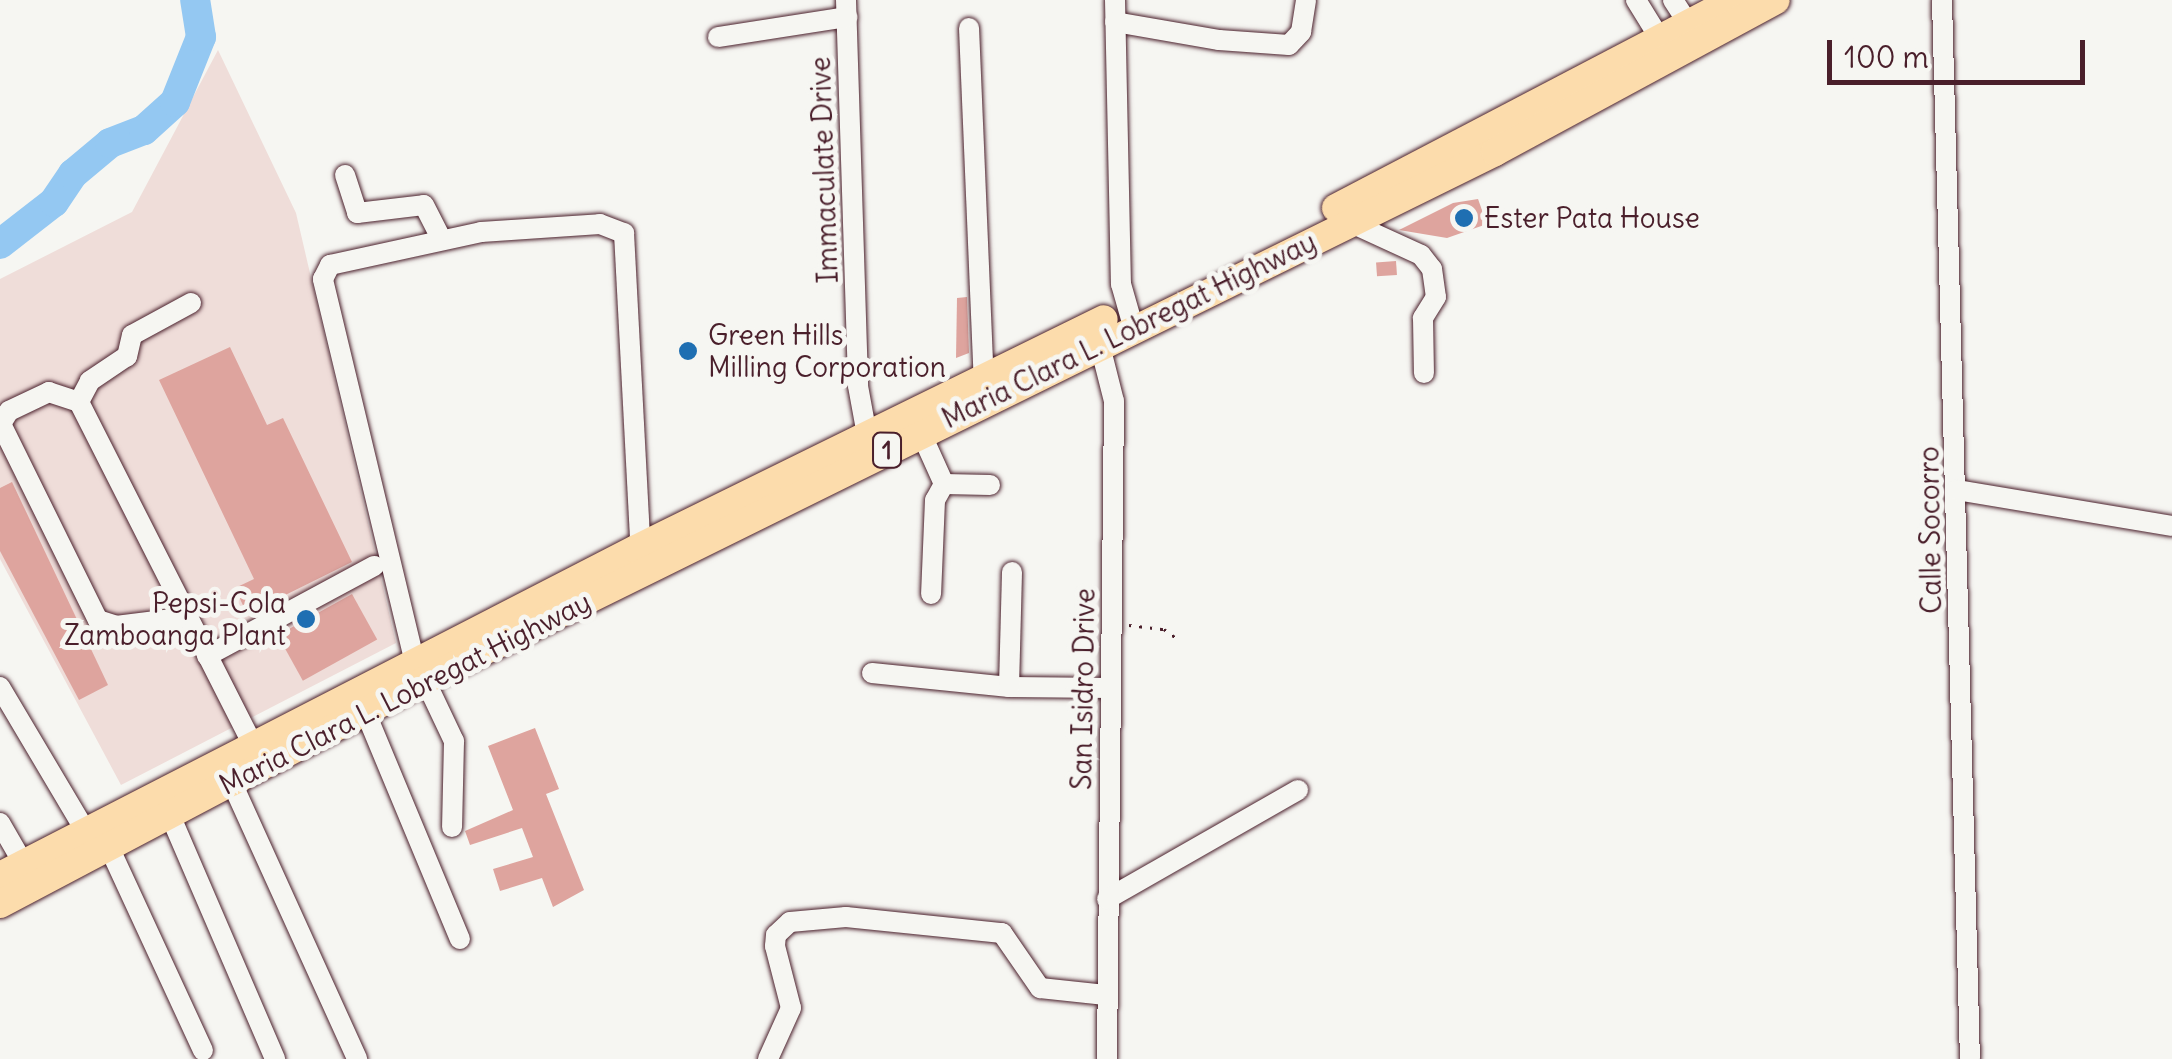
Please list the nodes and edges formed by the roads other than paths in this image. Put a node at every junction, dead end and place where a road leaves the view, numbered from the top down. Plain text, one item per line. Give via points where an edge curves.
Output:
1 (1306, 0) edge
2 (1636, 0) edge
3 (1673, 0) edge
4 (1734, 0) edge
5 (1776, 0) edge
6 (1942, 0) edge
7 (846, 8) edge
8 (1115, 11) edge
9 (968, 28) dead end
10 (1695, 34) junction
11 (718, 38) dead end
12 (1666, 48) junction
13 (1490, 142) junction
14 (345, 176) dead end
15 (1349, 222) junction
16 (442, 240) junction
17 (191, 303) dead end
18 (1129, 318) junction
19 (1097, 333) junction
20 (1424, 374) dead end
21 (984, 379) junction
22 (79, 402) junction
23 (921, 433) junction
24 (870, 447) junction
25 (944, 484) junction
26 (990, 484) dead end
27 (1957, 490) junction
28 (2172, 526) edge
29 (641, 559) junction
30 (374, 566) dead end
31 (1012, 572) dead end
32 (931, 594) dead end
33 (188, 618) junction
34 (207, 656) junction
35 (420, 671) junction
36 (872, 673) dead end
37 (1009, 686) junction
38 (0, 687) edge
39 (1112, 688) junction
40 (365, 711) junction
41 (259, 756) junction
42 (232, 783) junction
43 (1298, 790) dead end
44 (170, 814) junction
45 (0, 823) edge
46 (452, 827) dead end
47 (98, 840) junction
48 (20, 875) edge
49 (1106, 899) junction
50 (0, 904) edge
51 (460, 938) dead end
52 (1106, 995) junction
53 (203, 1050) dead end
54 (275, 1059) edge
55 (357, 1059) edge
56 (768, 1059) edge
57 (1107, 1059) edge
58 (1970, 1059) edge

1 - 8 street via 1300,32 1289,45 1219,40
2 - 12 street
3 - 10 street
4 - 10 highway, Maria Clara L. Lobregat Highway / 1
5 - 10 highway, Maria Clara L. Lobregat Highway / 1
6 - 27 street, Calle Socorro
7 - 11 street
7 - 24 street, Immaculate Drive via 858,386
8 - 18 street
9 - 21 street
10 - 12 highway, Maria Clara L. Lobregat Highway / 1
12 - 13 highway, Maria Clara L. Lobregat Highway / 1
13 - 15 highway, Maria Clara L. Lobregat Highway / 1
13 - 18 highway, Maria Clara L. Lobregat Highway / 1
14 - 16 street via 357,213 424,205
15 - 18 highway, Maria Clara L. Lobregat Highway / 1
15 - 20 street via 1421,256 1432,269 1436,297 1423,318
16 - 29 street via 582,224 624,234
16 - 35 street via 342,259 330,264 323,279
17 - 22 street via 132,335 127,356 90,381
18 - 19 highway, Maria Clara L. Lobregat Highway / 1
19 - 21 highway, Maria Clara L. Lobregat Highway / 1
19 - 23 highway, Maria Clara L. Lobregat Highway / 1
19 - 39 street, San Isidro Drive via 1114,401
21 - 24 highway, Maria Clara L. Lobregat Highway / 1
22 - 33 street
22 - 33 street via 50,392 9,411 1,424 98,620 116,626
23 - 24 highway, Maria Clara L. Lobregat Highway / 1
23 - 25 street
24 - 29 highway, Maria Clara L. Lobregat Highway / 1
25 - 26 street
25 - 32 street via 935,500
27 - 28 street
27 - 58 street, Calle Socorro
29 - 35 highway, Maria Clara L. Lobregat Highway / 1
30 - 34 street
31 - 37 street
33 - 34 street
34 - 41 street
35 - 40 highway, Maria Clara L. Lobregat Highway / 1
35 - 41 highway, Maria Clara L. Lobregat Highway / 1
35 - 46 street via 454,741
36 - 37 street
37 - 39 street
38 - 47 street
39 - 49 street, San Isidro Drive
40 - 41 highway, Maria Clara L. Lobregat Highway / 1
40 - 51 street
41 - 42 highway, Maria Clara L. Lobregat Highway / 1
41 - 47 highway, Maria Clara L. Lobregat Highway / 1
42 - 44 highway, Maria Clara L. Lobregat Highway / 1
42 - 55 street
43 - 49 street
44 - 47 highway, Maria Clara L. Lobregat Highway / 1
44 - 54 street
45 - 48 street
47 - 48 highway, Maria Clara L. Lobregat Highway / 1
47 - 53 street
48 - 50 highway, Maria Clara L. Lobregat Highway / 1
49 - 52 street, San Isidro Drive
52 - 56 street via 1040,988 1002,933 846,917 790,922 775,946 791,1008
52 - 57 street, San Isidro Drive

